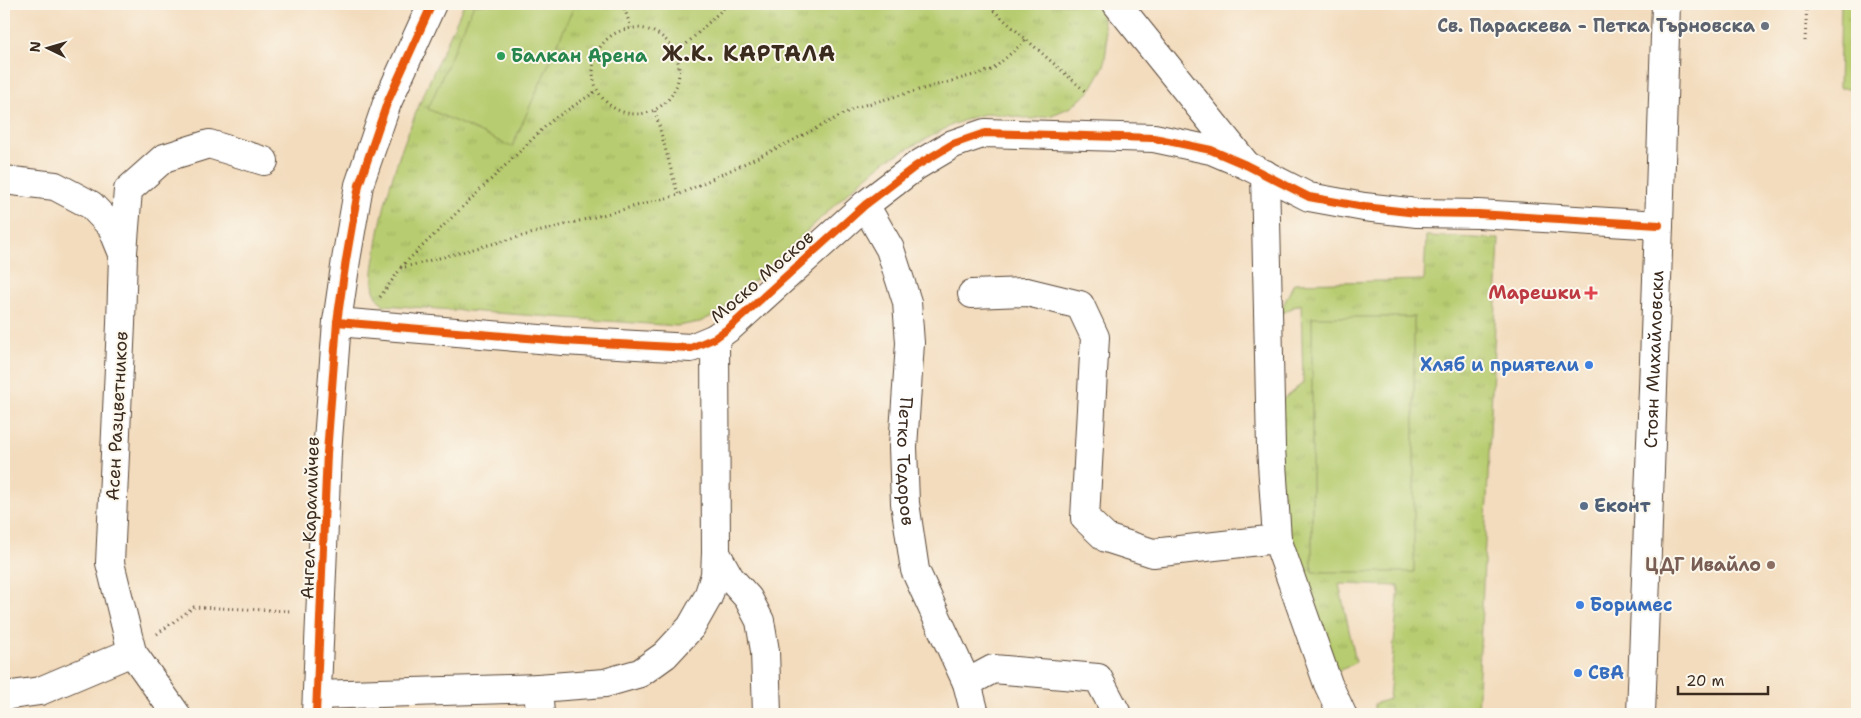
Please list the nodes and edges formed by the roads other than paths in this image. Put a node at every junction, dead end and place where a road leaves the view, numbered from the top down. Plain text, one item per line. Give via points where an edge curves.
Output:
1 (432, 4) edge
2 (1116, 4) edge
3 (1666, 4) edge
4 (264, 161) dead end
5 (1256, 169) junction
6 (4, 180) edge
7 (864, 204) junction
8 (1660, 225) junction
9 (123, 254) junction
10 (972, 294) dead end
11 (337, 322) junction
12 (715, 338) junction
13 (1277, 539) junction
14 (716, 552) junction
15 (132, 652) junction
16 (967, 683) junction
17 (4, 696) edge
18 (539, 701) edge
19 (317, 705) edge
20 (176, 714) edge
21 (767, 714) edge
22 (975, 714) edge
23 (1116, 714) edge
24 (1342, 714) edge
25 (1641, 714) edge

1 - 11 street, Ангел Каралийчев via 387,103 359,185
2 - 5 street
3 - 8 street, Стоян Михайловски
4 - 9 street via 209,144 164,158 128,190
5 - 7 street, Моско Москов via 1211,150 1154,138 985,133 953,144
5 - 8 street, Моско Москов via 1309,197 1364,207 1417,213
5 - 13 street
6 - 9 street, Асен Разцветников via 55,186 92,205 112,227
7 - 12 street, Моско Москов
7 - 16 street, Петко Тодоров via 890,249 907,302 910,343 903,447 905,503 915,570
8 - 25 street, Стоян Михайловски
9 - 15 street, Асен Разцветников via 110,563
10 - 13 street via 1027,292 1080,305 1095,337 1086,518 1106,538 1153,553
11 - 12 street, Моско Москов via 632,346 691,348
11 - 19 street, Ангел Каралийчев via 327,453
12 - 14 street
13 - 24 street via 1328,684
14 - 18 street via 715,575 708,597 691,627 664,655 640,673
14 - 21 street via 760,621 765,651
15 - 17 street via 40,690
15 - 20 street, Асен Разцветников
16 - 22 street, Петко Тодоров
16 - 23 street via 993,670 1098,678
18 - 19 street

